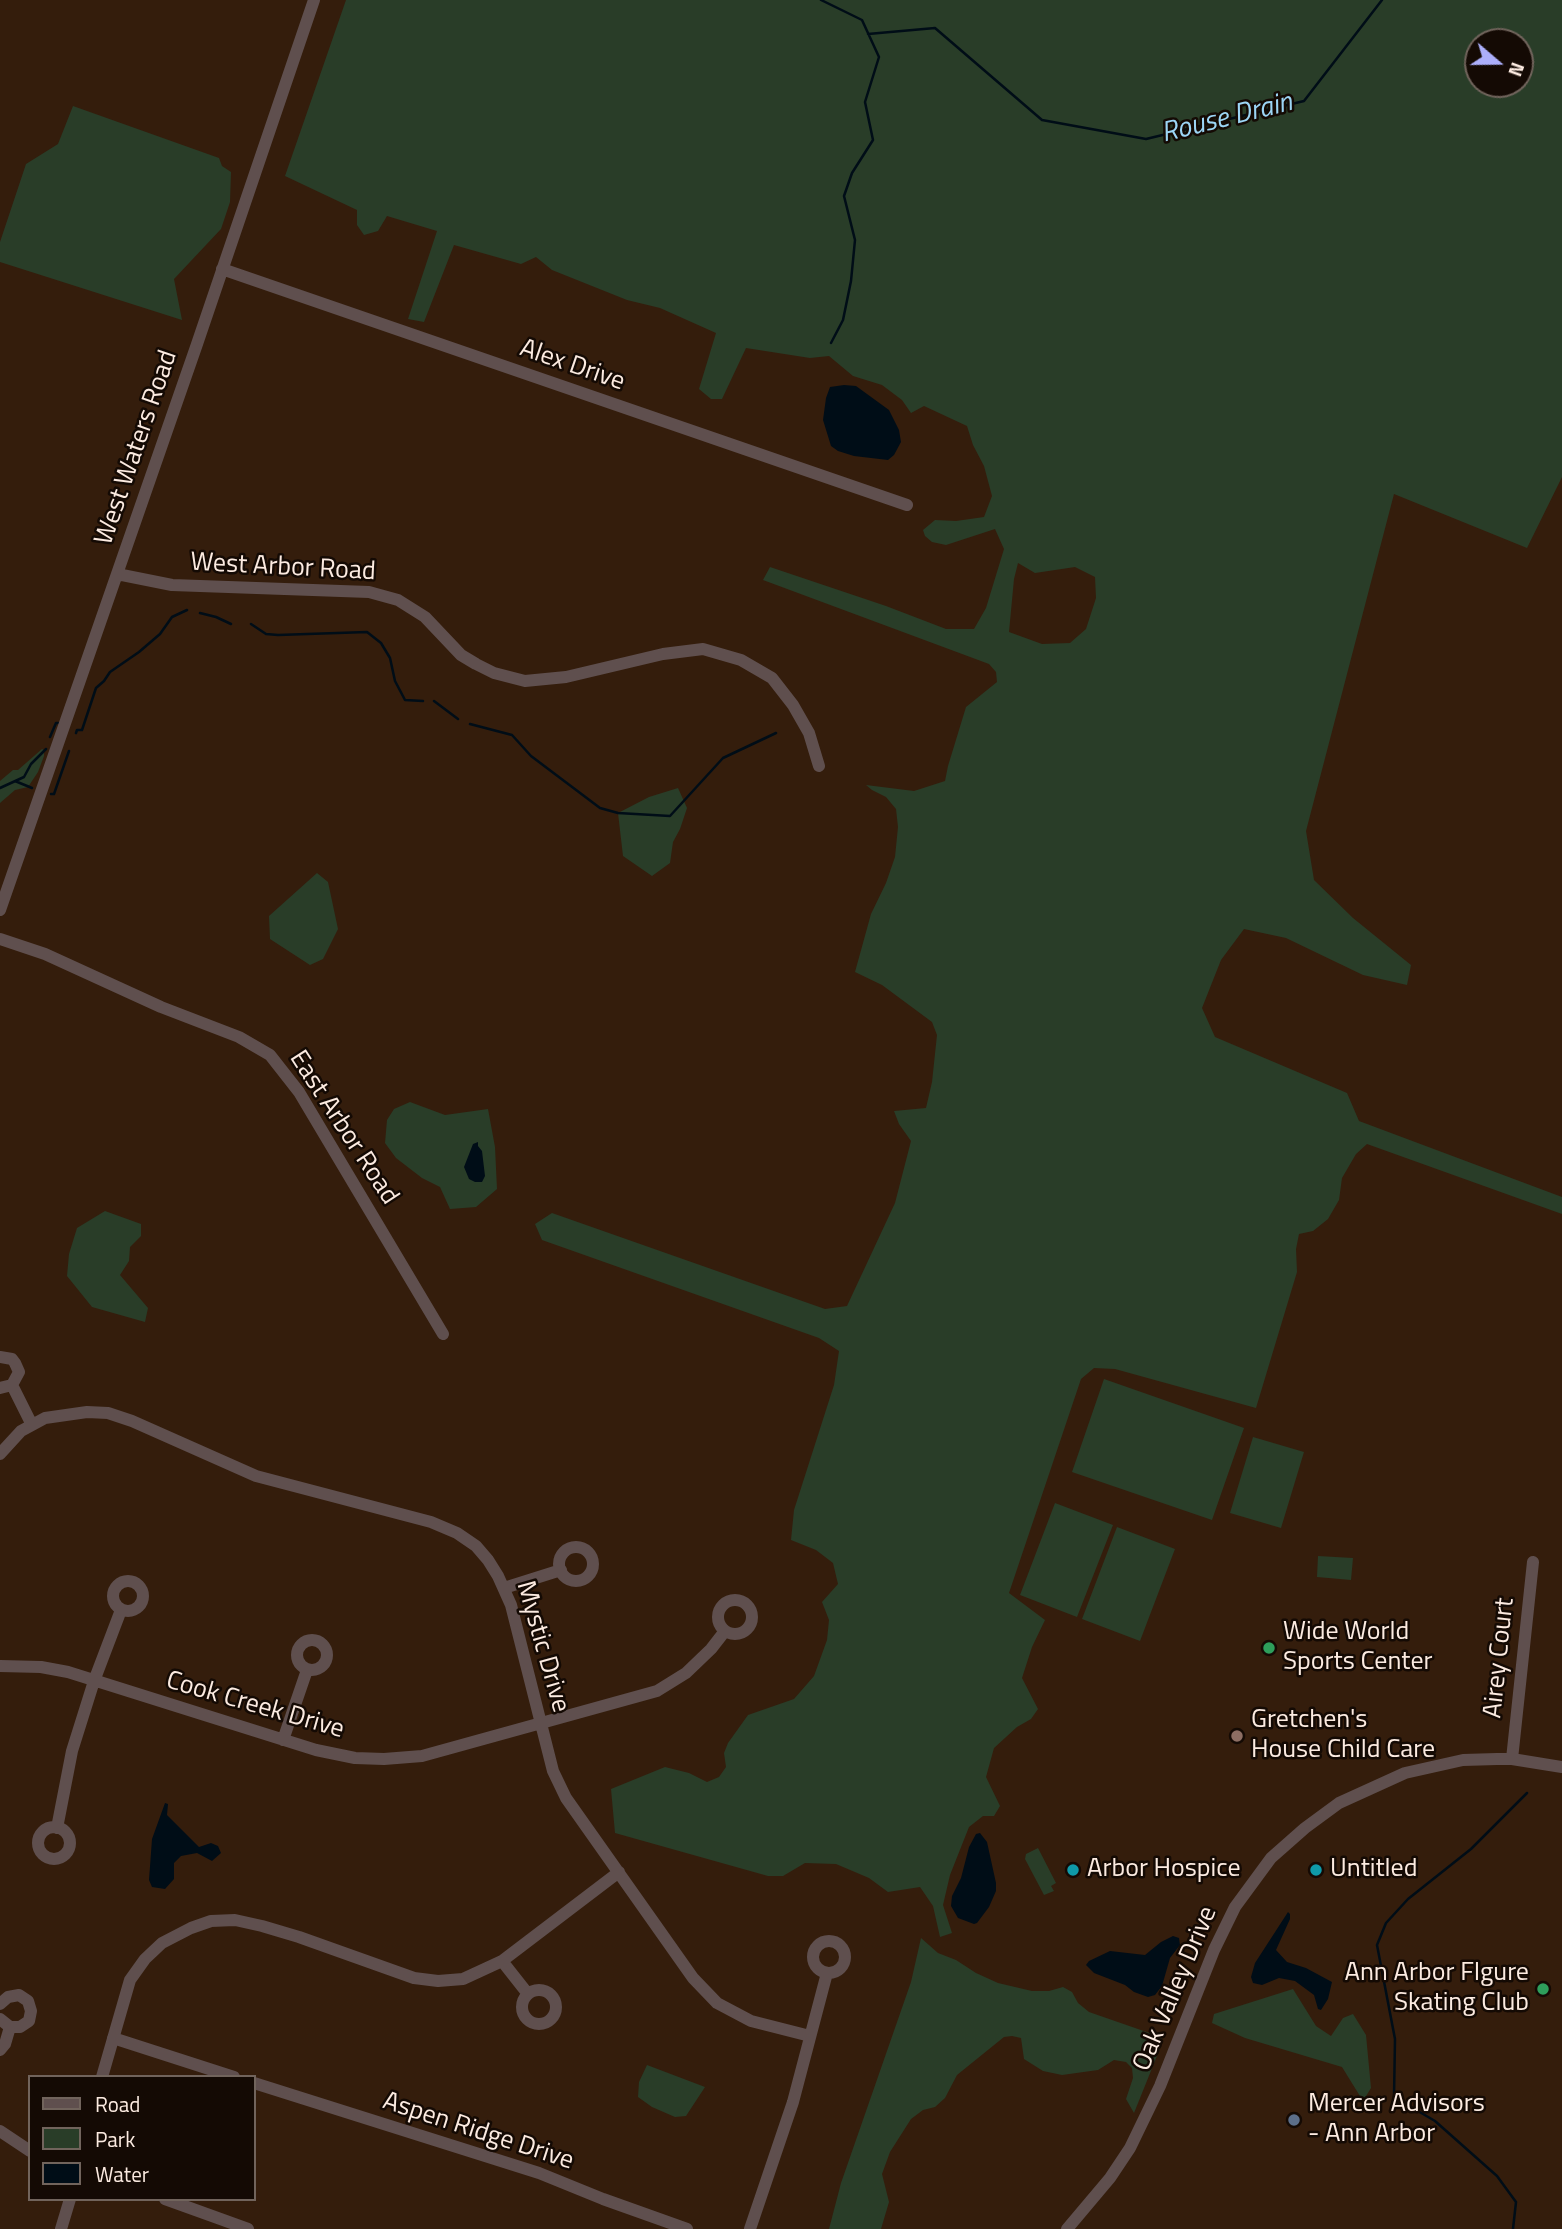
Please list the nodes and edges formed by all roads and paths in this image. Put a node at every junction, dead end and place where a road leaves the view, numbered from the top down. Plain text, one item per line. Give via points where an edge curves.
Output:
1 (314, 0) edge
2 (222, 269) junction
3 (907, 505) dead end
4 (117, 574) junction
5 (819, 766) dead end
6 (0, 910) edge
7 (0, 939) edge
8 (443, 1334) dead end
9 (0, 1357) edge
10 (6, 1387) edge
11 (32, 1425) junction
12 (0, 1454) edge
13 (1533, 1562) dead end
14 (561, 1570) dead end
15 (504, 1588) junction
16 (121, 1610) dead end
17 (725, 1630) dead end
18 (0, 1666) edge
19 (307, 1670) dead end
20 (94, 1681) junction
21 (540, 1725) junction
22 (283, 1740) junction
23 (1512, 1759) junction
24 (1562, 1767) edge
25 (57, 1828) dead end
26 (619, 1872) junction
27 (502, 1961) junction
28 (827, 1973) dead end
29 (528, 1994) dead end
30 (0, 2004) edge
31 (5, 2023) edge
32 (810, 2036) junction
33 (113, 2038) junction
34 (0, 2050) edge
35 (103, 2075) edge
36 (228, 2075) edge
37 (256, 2084) edge
38 (0, 2131) edge
39 (28, 2150) edge
40 (69, 2201) edge
41 (171, 2201) edge
42 (61, 2229) edge
43 (248, 2229) edge
44 (687, 2229) edge
45 (750, 2229) edge
46 (1067, 2229) edge

1 - 2 street, West Waters Road
2 - 3 street, Alex Drive
2 - 4 street, West Waters Road
4 - 5 street, West Arbor Road via 172,585 369,592 398,600 425,617 476,664 525,681 703,649 740,660 772,678 809,733
4 - 6 street, West Waters Road
7 - 8 street, East Arbor Road via 239,1037 270,1055 299,1093
9 - 10 street via 12,1359 18,1367 18,1377
10 - 11 street
11 - 12 street, Mystic Drive
11 - 15 street, Mystic Drive via 61,1414 108,1413 256,1476 431,1522 476,1546
13 - 23 street, Airey Court
14 - 15 street
15 - 21 street, Mystic Drive
16 - 20 street
17 - 21 street, Cook Creek Drive via 686,1673 657,1691
18 - 20 street, Cook Creek Drive via 41,1667
19 - 22 street
20 - 22 street, Cook Creek Drive
20 - 25 street via 72,1751
21 - 22 street, Cook Creek Drive via 422,1756 384,1759 336,1755
21 - 26 street, Mystic Drive via 564,1795
23 - 24 street, Oak Valley Drive
23 - 46 street, Oak Valley Drive via 1463,1760 1378,1784 1320,1816 1271,1858 1226,1925 1130,2148
26 - 27 street
26 - 32 street, Mystic Drive via 693,1978 717,2003 751,2021
27 - 29 street
27 - 33 street via 463,1979 414,1978 262,1926 211,1921 162,1943 145,1959 130,1980
28 - 32 street
30 - 31 street via 19,1995 30,2006 31,2016 25,2025
31 - 34 street via 5,2044
32 - 45 street
33 - 35 street
33 - 36 street
37 - 44 street, Aspen Ridge Drive via 538,2173
38 - 39 street
40 - 42 street
41 - 43 street

